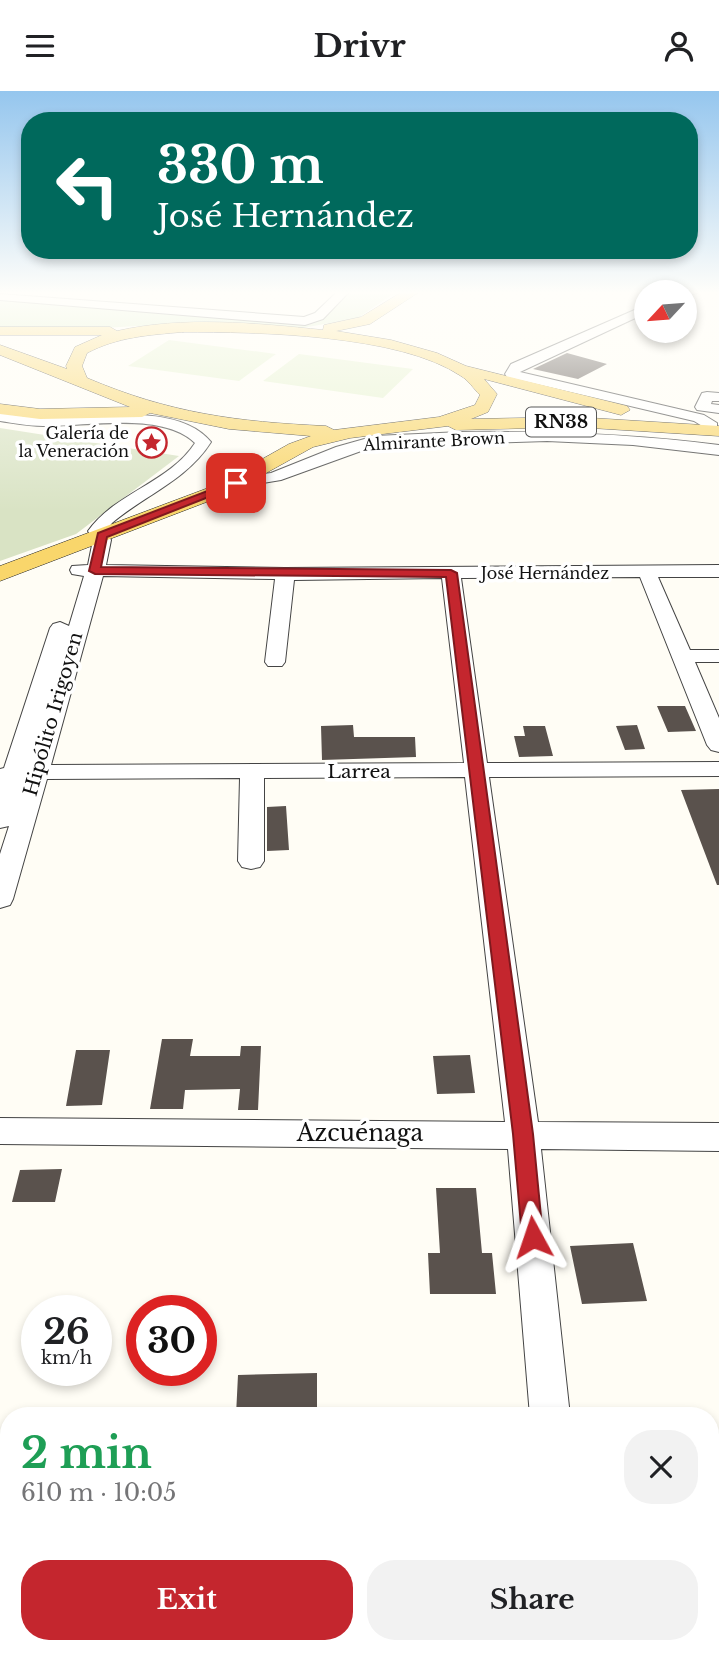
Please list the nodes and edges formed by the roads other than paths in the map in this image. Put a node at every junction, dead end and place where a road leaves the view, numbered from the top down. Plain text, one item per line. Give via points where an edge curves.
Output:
1 (40, 365) edge
2 (74, 365) edge
3 (451, 365) edge
4 (521, 365) edge
5 (460, 368) junction
6 (83, 381) junction
7 (719, 397) edge
8 (0, 407) edge
9 (719, 409) edge
10 (188, 416) junction
11 (0, 417) edge
12 (232, 424) junction
13 (402, 428) junction
14 (717, 428) edge
15 (369, 431) junction
16 (719, 450) edge
17 (261, 466) junction
18 (240, 482) junction
19 (91, 536) junction
20 (0, 567) edge
21 (86, 570) junction
22 (719, 571) edge
23 (647, 572) junction
24 (451, 573) junction
25 (0, 574) edge
26 (285, 574) junction
27 (683, 656) junction
28 (719, 656) edge
29 (275, 662) dead end
30 (719, 745) edge
31 (719, 769) edge
32 (252, 771) junction
33 (476, 771) junction
34 (17, 775) edge
35 (0, 820) edge
36 (251, 861) dead end
37 (0, 899) edge
38 (0, 1131) edge
39 (523, 1134) junction
40 (719, 1137) edge
41 (549, 1407) edge

1 - 6 main road, RN38
2 - 6 main road, RN38
3 - 5 main road, RN38
4 - 14 street via 512,374 699,418
5 - 13 main road, RN38 via 486,387 489,394 482,408
5 - 14 main road, RN38 via 613,408
6 - 8 main road via 88,394 68,403
6 - 10 main road, RN38 via 137,404
7 - 9 lane via 707,396 702,407
8 - 10 main road via 40,414
10 - 12 main road, RN38
11 - 19 street via 44,422 159,422 201,438 204,442 191,459
12 - 15 main road, RN38
12 - 17 main road via 266,448
13 - 14 main road, RN38 via 541,421
13 - 15 main road, RN38
15 - 17 main road via 306,443
16 - 18 street, Almirante Brown via 590,436 384,440 360,444 276,477
17 - 18 main road
17 - 19 main road
18 - 19 main road
19 - 20 main road
19 - 21 street, Hipólito Irigoyen
19 - 25 main road
21 - 26 street, José Hernández
21 - 34 street, Hipólito Irigoyen
22 - 23 street, José Hernández
23 - 24 street, José Hernández
23 - 27 street
24 - 26 street, José Hernández
24 - 33 street
26 - 29 street
27 - 28 street
27 - 30 street
31 - 33 street, Larrea
32 - 33 street, Larrea
32 - 34 street, Larrea
32 - 36 street
33 - 39 street
34 - 35 street, Hipólito Irigoyen
34 - 37 street, Hipólito Irigoyen
38 - 39 street, Azcuénaga
39 - 40 street, Azcuénaga
39 - 41 street

